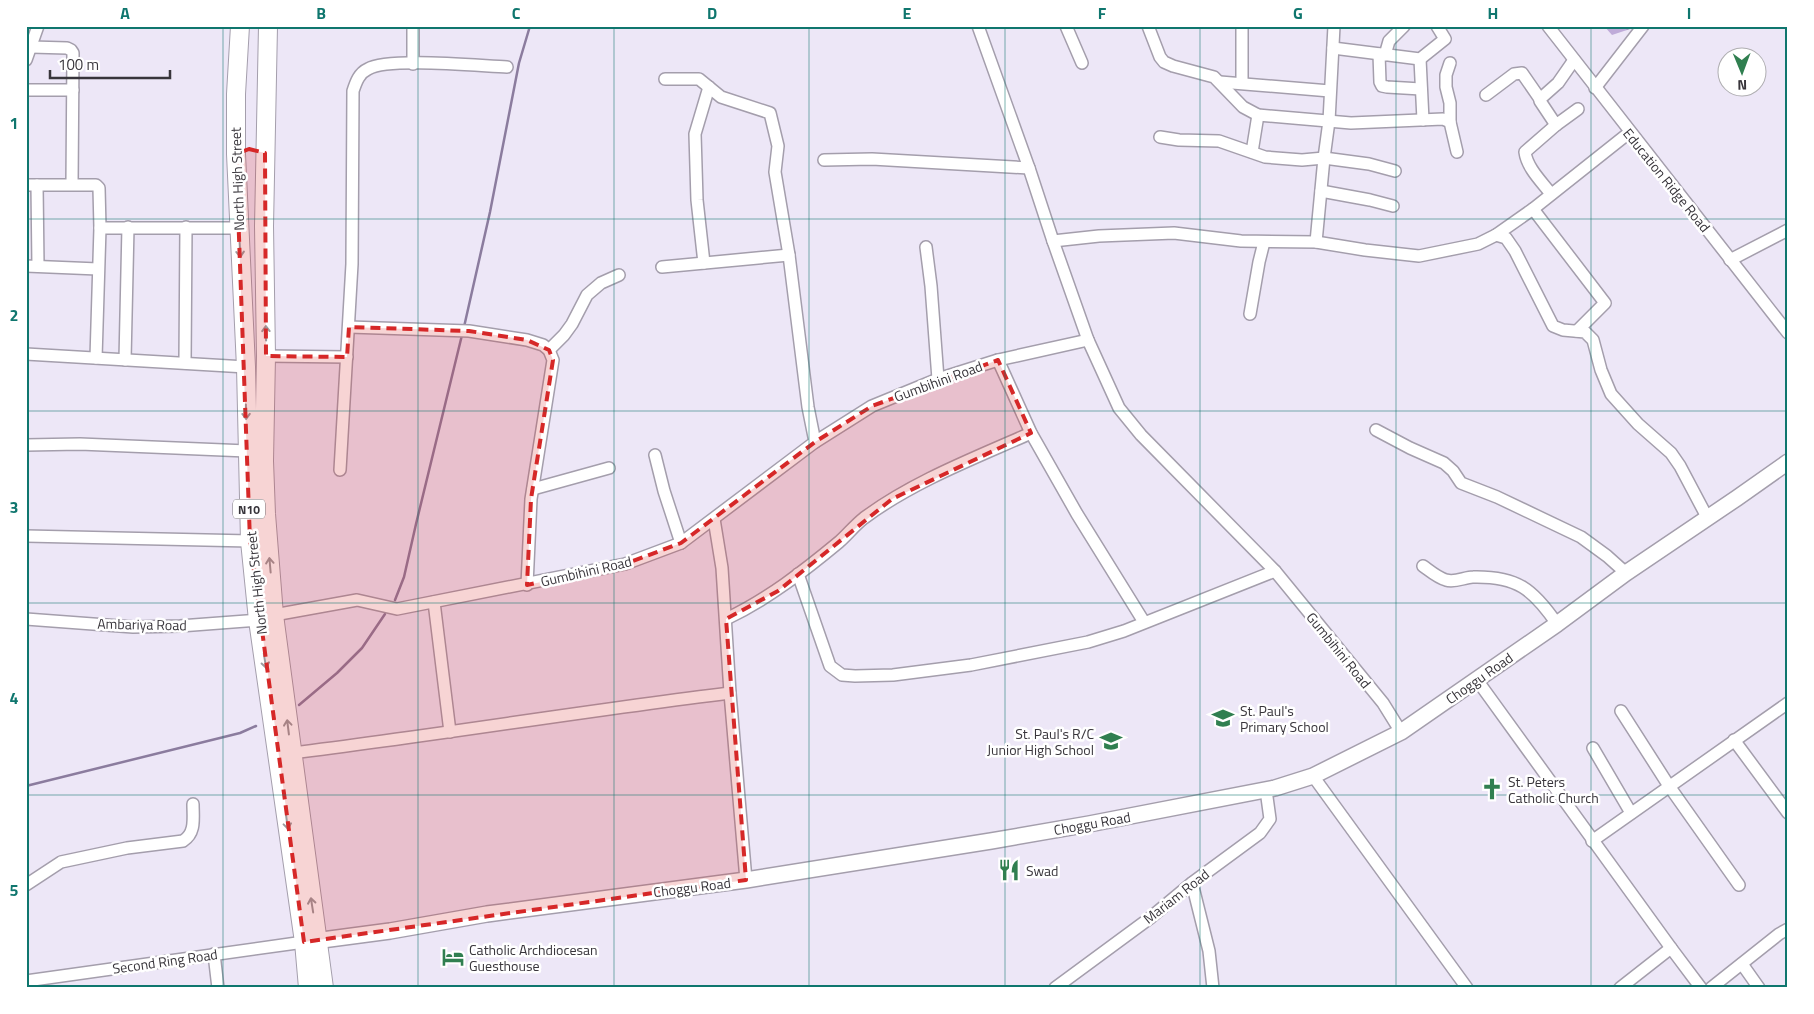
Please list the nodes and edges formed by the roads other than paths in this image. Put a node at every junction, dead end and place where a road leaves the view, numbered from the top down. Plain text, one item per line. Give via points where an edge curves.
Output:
1 (38, 26) edge
2 (240, 26) edge
3 (268, 26) edge
4 (413, 26) edge
5 (978, 26) edge
6 (1066, 26) edge
7 (1148, 26) edge
8 (1334, 26) edge
9 (1404, 26) edge
10 (1437, 26) edge
11 (1548, 26) edge
12 (1643, 26) edge
13 (1242, 27) edge
14 (30, 47) junction
15 (1333, 48) junction
16 (1382, 54) junction
17 (1420, 59) junction
18 (26, 60) edge
19 (1574, 60) junction
20 (1082, 63) dead end
21 (413, 64) junction
22 (1450, 64) dead end
23 (507, 67) dead end
24 (665, 79) dead end
25 (1220, 82) junction
26 (1242, 83) junction
27 (709, 87) junction
28 (1596, 88) junction
29 (1421, 89) junction
30 (26, 90) edge
31 (73, 90) junction
32 (1330, 91) junction
33 (265, 93) junction
34 (236, 94) junction
35 (1486, 95) dead end
36 (1540, 99) junction
37 (1578, 109) dead end
38 (1258, 115) junction
39 (1423, 120) junction
40 (1329, 121) junction
41 (1450, 122) junction
42 (1556, 125) junction
43 (1630, 132) junction
44 (1160, 137) dead end
45 (1252, 152) junction
46 (1457, 152) dead end
47 (265, 153) junction
48 (236, 154) junction
49 (1324, 158) junction
50 (824, 160) dead end
51 (1029, 168) junction
52 (1395, 171) dead end
53 (72, 184) junction
54 (32, 185) edge
55 (1321, 191) junction
56 (1551, 194) junction
57 (1393, 206) dead end
58 (1532, 209) junction
59 (128, 227) junction
60 (186, 227) junction
61 (100, 228) junction
62 (238, 228) junction
63 (1788, 230) edge
64 (1496, 235) junction
65 (1053, 240) junction
66 (1264, 242) junction
67 (1316, 242) junction
68 (926, 247) dead end
69 (789, 255) junction
70 (1730, 260) junction
71 (704, 263) junction
72 (32, 266) edge
73 (662, 267) dead end
74 (98, 269) junction
75 (619, 275) dead end
76 (1250, 314) dead end
77 (349, 327) junction
78 (1577, 331) junction
79 (1788, 333) edge
80 (1088, 340) junction
81 (549, 350) junction
82 (26, 354) edge
83 (266, 356) junction
84 (347, 357) junction
85 (96, 358) junction
86 (125, 360) junction
87 (998, 360) junction
88 (185, 363) junction
89 (246, 367) junction
90 (938, 379) junction
91 (1376, 430) dead end
92 (1031, 434) junction
93 (815, 442) junction
94 (26, 445) edge
95 (247, 451) junction
96 (655, 455) dead end
97 (1788, 462) edge
98 (609, 468) dead end
99 (340, 470) dead end
100 (533, 489) junction
101 (1708, 517) junction
102 (714, 519) junction
103 (26, 536) edge
104 (250, 541) junction
105 (681, 543) junction
106 (1423, 566) dead end
107 (1274, 571) junction
108 (1626, 572) junction
109 (798, 574) junction
110 (527, 584) junction
111 (434, 602) junction
112 (266, 618) junction
113 (726, 619) junction
114 (26, 620) edge
115 (1144, 622) junction
116 (1557, 624) junction
117 (1477, 680) junction
118 (730, 693) junction
119 (1788, 703) edge
120 (1621, 710) dead end
121 (450, 732) junction
122 (1401, 732) junction
123 (1734, 740) junction
124 (1592, 748) dead end
125 (292, 753) junction
126 (1313, 776) junction
127 (1669, 786) junction
128 (1266, 790) junction
129 (193, 804) dead end
130 (1631, 813) junction
131 (1788, 813) edge
132 (1592, 841) junction
133 (746, 880) junction
134 (1192, 883) junction
135 (26, 885) edge
136 (1739, 886) dead end
137 (1788, 929) edge
138 (311, 941) junction
139 (1671, 948) junction
140 (214, 954) junction
141 (1742, 964) junction
142 (26, 980) edge
143 (59, 982) edge
144 (218, 988) edge
145 (308, 988) edge
146 (324, 988) edge
147 (1055, 988) edge
148 (1213, 988) edge
149 (1467, 988) edge
150 (1620, 988) edge
151 (1701, 988) edge
152 (1711, 988) edge
153 (1760, 988) edge

1 - 14 street
2 - 34 highway, North High Street / N10
3 - 33 highway, North High Street / N10
4 - 21 street
5 - 51 street, Gumbihini Road
6 - 20 street
7 - 25 street via 1164,62 1214,77
8 - 15 street
9 - 16 street via 1389,41
10 - 17 street via 1445,40
11 - 19 street, Education Ridge Road
12 - 28 street
13 - 26 street
14 - 18 street
14 - 31 street via 71,50 74,53
15 - 16 street
15 - 32 street
16 - 17 street
16 - 29 street via 1382,86
17 - 29 street
19 - 28 street, Education Ridge Road
19 - 36 street via 1558,83
21 - 23 street
21 - 77 street via 389,63 368,68 358,77 353,91
22 - 41 street via 1446,87
24 - 27 street via 699,79
25 - 26 street
25 - 38 street via 1243,107
26 - 32 street
27 - 69 street via 721,97 770,113 778,146 775,172
27 - 71 street via 696,134 697,200
28 - 43 street, Education Ridge Road
29 - 39 street
30 - 31 street
31 - 53 street
32 - 40 street
33 - 34 highway via 252,98
33 - 47 highway, North High Street / N10
34 - 48 highway, North High Street / N10
35 - 36 street via 1514,74 1522,73
36 - 42 street
37 - 42 street
38 - 40 street
38 - 45 street
39 - 40 street
39 - 41 street via 1444,119
40 - 49 street
41 - 46 street
42 - 56 street via 1525,152 1530,168
43 - 56 street
43 - 70 street, Education Ridge Road
44 - 45 street via 1218,141
45 - 49 street via 1265,157
47 - 48 highway via 249,149
83 -> 47 highway, North High Street / N10
48 - 62 highway, North High Street / N10
49 - 52 street
49 - 55 street
50 - 51 street via 872,159
51 - 65 street, Gumbihini Road
53 - 54 street
53 - 61 street via 96,185 99,188
54 - 72 street
55 - 57 street
55 - 67 street
56 - 58 street
58 - 64 street
58 - 78 street via 1605,303
59 - 60 street
59 - 61 street
59 - 86 street
60 - 62 street
60 - 88 street
61 - 74 street
62 -> 89 highway, North High Street / N10
63 - 70 street
64 - 67 street via 1478,244 1418,256
64 - 78 street via 1506,238 1515,251 1553,326
65 - 66 street via 1174,233
65 - 80 street, Gumbihini Road
66 - 67 street
66 - 76 street
68 - 90 street
69 - 71 street
69 - 93 street
70 - 79 street, Education Ridge Road
71 - 73 street
72 - 74 street
74 - 85 street
75 - 81 street via 601,283 587,295 572,324
77 - 81 street via 469,330 527,340
77 - 84 street
78 - 101 street via 1585,332 1594,340 1611,394 1670,452
80 - 87 street, Gumbihini Road
80 - 107 street, Gumbihini Road via 1119,408 1141,435
81 - 100 street via 553,360
82 - 85 street
83 - 84 street
112 -> 83 highway, North High Street / N10
84 - 99 street
85 - 86 street
86 - 88 street
87 - 90 street, Gumbihini Road
87 - 92 street
88 - 89 street
89 -> 95 highway, North High Street / N10
90 - 93 street, Gumbihini Road via 872,406
91 - 108 street via 1444,463 1461,483 1497,496 1581,537
92 - 109 street via 892,499
92 - 115 street
93 - 102 street, Gumbihini Road
94 - 95 street
95 - 104 highway, North High Street / N10
96 - 105 street
97 - 101 main road, Choggu Road
98 - 100 street
100 - 110 street
101 - 108 main road, Choggu Road
102 - 105 street, Gumbihini Road
102 - 113 street
103 - 104 street
104 - 112 highway, North High Street / N10
105 - 110 street, Gumbihini Road via 625,564
106 - 116 street via 1444,580 1490,577 1523,587 1542,603
107 - 115 street
107 - 122 street, Gumbihini Road via 1383,703
108 - 116 main road, Choggu Road
109 - 113 street via 778,591
109 - 115 street via 830,666 842,675 893,674 971,665 1088,642
110 - 111 street, Gumbihini Road
111 - 112 street, Gumbihini Road via 397,609 357,600
111 - 121 street
112 - 114 street, Ambariya Road via 180,626
125 -> 112 highway, North High Street / N10
112 -> 138 highway, North High Street / N10
113 - 118 street
116 - 117 main road, Choggu Road
117 - 122 main road, Choggu Road
117 - 132 street
118 - 121 street
118 - 133 street
119 - 123 street
120 - 127 street
121 - 125 street
122 - 126 main road, Choggu Road
123 - 127 street
123 - 131 street
124 - 130 street
138 -> 125 highway, North High Street / N10
126 - 128 main road, Choggu Road
126 - 149 street
127 - 130 street
127 - 136 street
128 - 133 main road, Choggu Road via 1089,824
128 - 134 street, Mariam Road via 1270,819 1260,833
129 - 135 street via 193,829 183,841 127,848 61,862
130 - 132 street
132 - 139 street
133 - 138 main road, Choggu Road
134 - 147 street, Mariam Road
134 - 148 street via 1209,951
137 - 141 street
138 - 140 street, Second Ring Road
138 - 145 highway, North High Street / N10
138 - 146 highway, North High Street / N10
139 - 150 street
139 - 151 street
140 - 143 street, Second Ring Road
140 - 144 street
141 - 152 street
141 - 153 street
142 - 143 street, Second Ring Road

